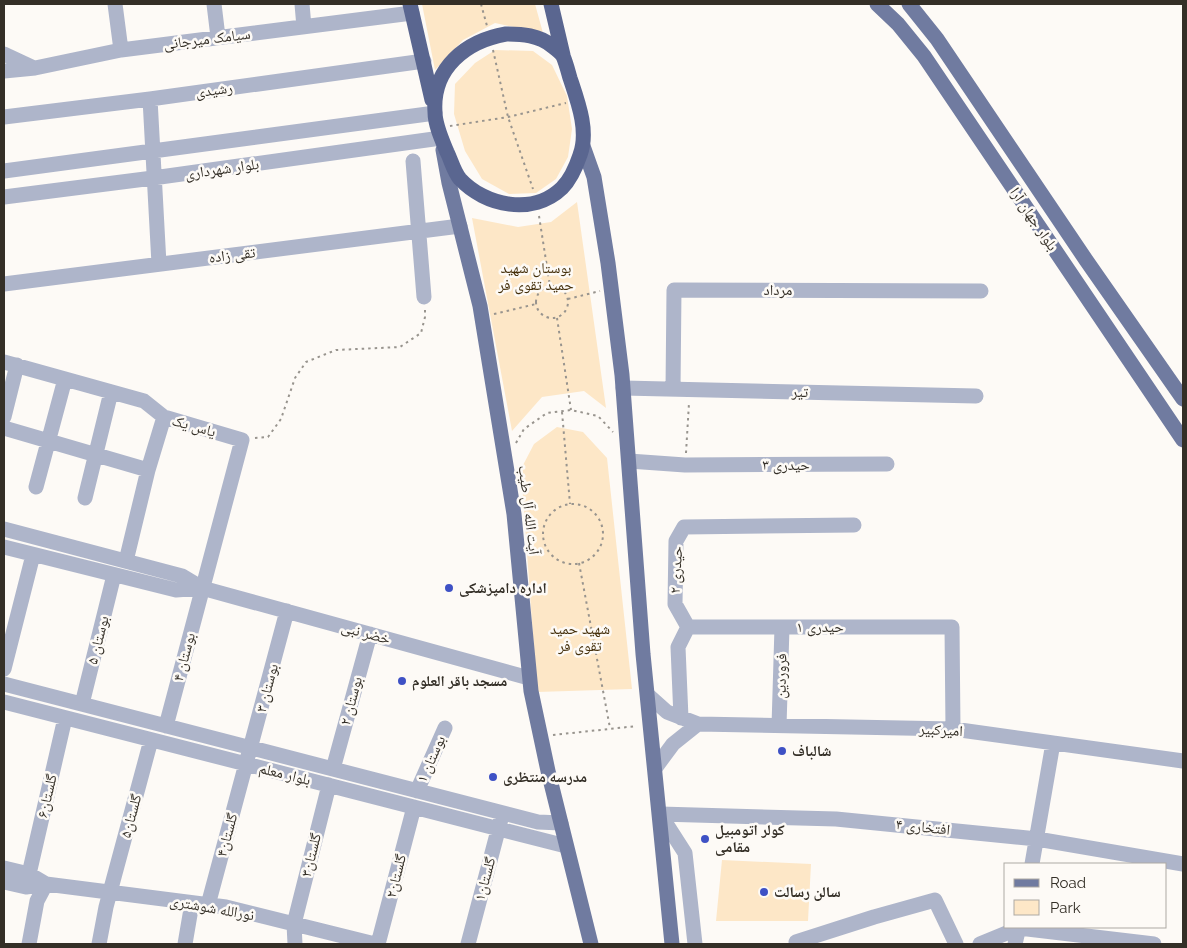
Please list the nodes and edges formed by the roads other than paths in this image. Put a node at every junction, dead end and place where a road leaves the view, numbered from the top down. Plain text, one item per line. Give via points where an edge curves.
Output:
1 (115, 4) edge
2 (214, 4) edge
3 (302, 4) edge
4 (551, 4) edge
5 (877, 4) edge
6 (908, 4) edge
7 (411, 9) edge
8 (304, 27) junction
9 (218, 38) junction
10 (121, 50) junction
11 (4, 54) edge
12 (563, 55) junction
13 (424, 61) junction
14 (36, 68) junction
15 (4, 71) edge
16 (150, 99) junction
17 (434, 112) junction
18 (4, 117) edge
19 (440, 133) junction
20 (583, 146) junction
21 (153, 152) junction
22 (413, 161) dead end
23 (4, 171) edge
24 (153, 178) junction
25 (4, 197) edge
26 (460, 226) junction
27 (419, 231) junction
28 (158, 264) junction
29 (4, 284) edge
30 (981, 291) dead end
31 (424, 297) road end
32 (10, 363) edge
33 (65, 379) junction
34 (623, 388) junction
35 (672, 389) junction
36 (111, 392) junction
37 (976, 396) dead end
38 (1183, 400) edge
39 (4, 417) edge
40 (164, 417) junction
41 (4, 428) edge
42 (1183, 440) edge
43 (48, 441) junction
44 (628, 454) junction
45 (96, 455) junction
46 (887, 464) dead end
47 (148, 470) junction
48 (36, 487) dead end
49 (85, 498) dead end
50 (854, 525) dead end
51 (4, 529) edge
52 (4, 547) edge
53 (33, 555) junction
54 (126, 561) junction
55 (114, 575) junction
56 (202, 588) junction
57 (287, 611) junction
58 (688, 627) junction
59 (782, 627) junction
60 (370, 634) junction
61 (4, 669) edge
62 (529, 678) junction
63 (4, 684) edge
64 (648, 695) junction
65 (4, 702) edge
66 (82, 704) junction
67 (65, 718) junction
68 (680, 718) junction
69 (698, 724) junction
70 (166, 726) junction
71 (779, 726) junction
72 (446, 728) dead end
73 (953, 729) junction
74 (151, 740) junction
75 (1054, 743) junction
76 (251, 748) junction
77 (1183, 761) edge
78 (246, 764) junction
79 (656, 767) junction
80 (333, 769) junction
81 (328, 785) junction
82 (417, 791) junction
83 (414, 807) junction
84 (503, 813) junction
85 (660, 814) junction
86 (561, 823) junction
87 (499, 829) junction
88 (1037, 839) junction
89 (566, 846) junction
90 (1032, 863) edge
91 (1183, 864) edge
92 (4, 868) edge
93 (29, 874) junction
94 (4, 882) edge
95 (46, 884) junction
96 (111, 892) junction
97 (192, 903) junction
98 (208, 905) junction
99 (294, 924) junction
100 (1019, 928) edge
101 (29, 944) edge
102 (100, 944) edge
103 (185, 944) edge
104 (295, 944) edge
105 (377, 944) edge
106 (468, 944) edge
107 (591, 944) edge
108 (672, 944) edge
109 (694, 944) edge
110 (797, 944) edge
111 (956, 944) edge
112 (980, 944) edge
113 (1015, 944) edge
114 (1154, 944) edge

1 - 10 street
2 - 9 street
3 - 8 street
4 - 12 highway
5 - 42 main road, بلوار جهان آرا via 924,56
6 - 38 main road, بلوار جهان آرا via 937,39
7 - 8 street, سیامک میرجانی
7 - 13 highway
8 - 9 street, سیامک میرجانی
9 - 10 street, سیامک میرجانی
10 - 14 street, سیامک میرجانی
11 - 14 street
12 - 17 highway via 551,44 522,34 490,36 476,42 443,72 437,86
12 - 20 highway via 582,117
13 - 16 street, رشیدی
13 - 17 highway
14 - 15 street, سیامک میرجانی
16 - 18 street, رشیدی
16 - 21 street
17 - 19 highway
17 - 21 street, بلوار شهرداری
19 - 20 highway via 459,178 486,198 520,206 537,203 561,189 571,176
19 - 24 street, بلوار شهرداری
19 - 26 main road, آیت الله آل طیب
20 - 34 main road via 594,177
21 - 23 street, بلوار شهرداری
21 - 24 street
22 - 27 street
24 - 25 street, بلوار شهرداری
24 - 28 street
26 - 27 street, تقی زاده
26 - 62 main road, آیت الله آل طیب via 482,316 514,514
27 - 28 street, تقی زاده
27 - 31 street
28 - 29 street, تقی زاده
30 - 35 street, مرداد via 674,290
32 - 33 street, یاس یک
32 - 39 street
33 - 36 street, یاس یک
33 - 43 street
34 - 35 street, تیر
34 - 44 main road
35 - 37 street, تیر
36 - 40 street, یاس یک via 144,401
36 - 45 street
40 - 47 street
40 - 56 street, یاس یک via 242,440
41 - 43 street
43 - 45 street
43 - 48 street
44 - 46 street, حیدری ۳ via 685,465
44 - 64 main road
45 - 47 street
45 - 49 street
47 - 54 street
50 - 58 street, حیدری ۲ via 684,527 676,541 675,604
51 - 54 street, خضر نبی
52 - 53 street, خضر نبی
53 - 55 street, خضر نبی
53 - 61 street
54 - 56 street, خضر نبی via 182,576
55 - 56 street, خضر نبی via 176,590
55 - 66 street, بوستان ۵
56 - 57 street, خضر نبی
56 - 70 street, بوستان ۴
57 - 60 street, خضر نبی
57 - 76 street, بوستان ۳
58 - 59 street, حیدری ۱
58 - 68 street via 678,648
59 - 71 street, فروردین
59 - 73 street, حیدری ۱ via 952,627
60 - 62 street, خضر نبی
60 - 80 street, بوستان ۲
62 - 86 main road, آیت الله آل طیب
63 - 66 street, بلوار معلم
64 - 68 street, امیرکبیر via 667,712
64 - 79 main road
65 - 67 street, بلوار معلم
66 - 70 street, بلوار معلم
67 - 74 street, بلوار معلم
67 - 93 street, گلستان۶
68 - 69 street, امیرکبیر
69 - 71 street, امیرکبیر
69 - 79 street via 673,744
70 - 76 street, بلوار معلم
71 - 73 street, امیرکبیر
72 - 82 street, بوستان ۱
73 - 75 street, امیرکبیر
74 - 78 street, بلوار معلم
74 - 96 street, گلستان۵
75 - 77 street, امیرکبیر
75 - 88 street
76 - 78 street, بوستان ۳
76 - 80 street, بلوار معلم
78 - 81 street, بلوار معلم
78 - 98 street, گلستان۴
79 - 85 main road
80 - 82 street, بلوار معلم
81 - 83 street, بلوار معلم
81 - 99 street, گلستان۳
82 - 84 street, بلوار معلم
83 - 87 street, بلوار معلم
83 - 105 street, گلستان۲
84 - 86 street, بلوار معلم via 538,822
84 - 87 street, گلستان۱
85 - 88 street, افتخاری ۴ via 836,819
85 - 108 main road
85 - 109 street via 685,853
86 - 89 main road, آیت الله آل طیب
87 - 89 street, بلوار معلم
87 - 106 street, گلستان۱
88 - 90 street
88 - 91 street, افتخاری ۴
89 - 107 main road, آیت الله آل طیب
92 - 93 street, نورالله شوشتری
93 - 95 street, نورالله شوشتری
94 - 95 street, نورالله شوشتری via 26,887
95 - 96 street, نورالله شوشتری
95 - 101 street via 37,901
96 - 97 street, نورالله شوشتری
96 - 102 street, گلستان۵
97 - 98 street, نورالله شوشتری
97 - 103 street
98 - 99 street, نورالله شوشتری
99 - 104 street, گلستان۳
99 - 105 street, نورالله شوشتری
100 - 112 street
100 - 113 street
100 - 114 street
110 - 111 street via 935,900

